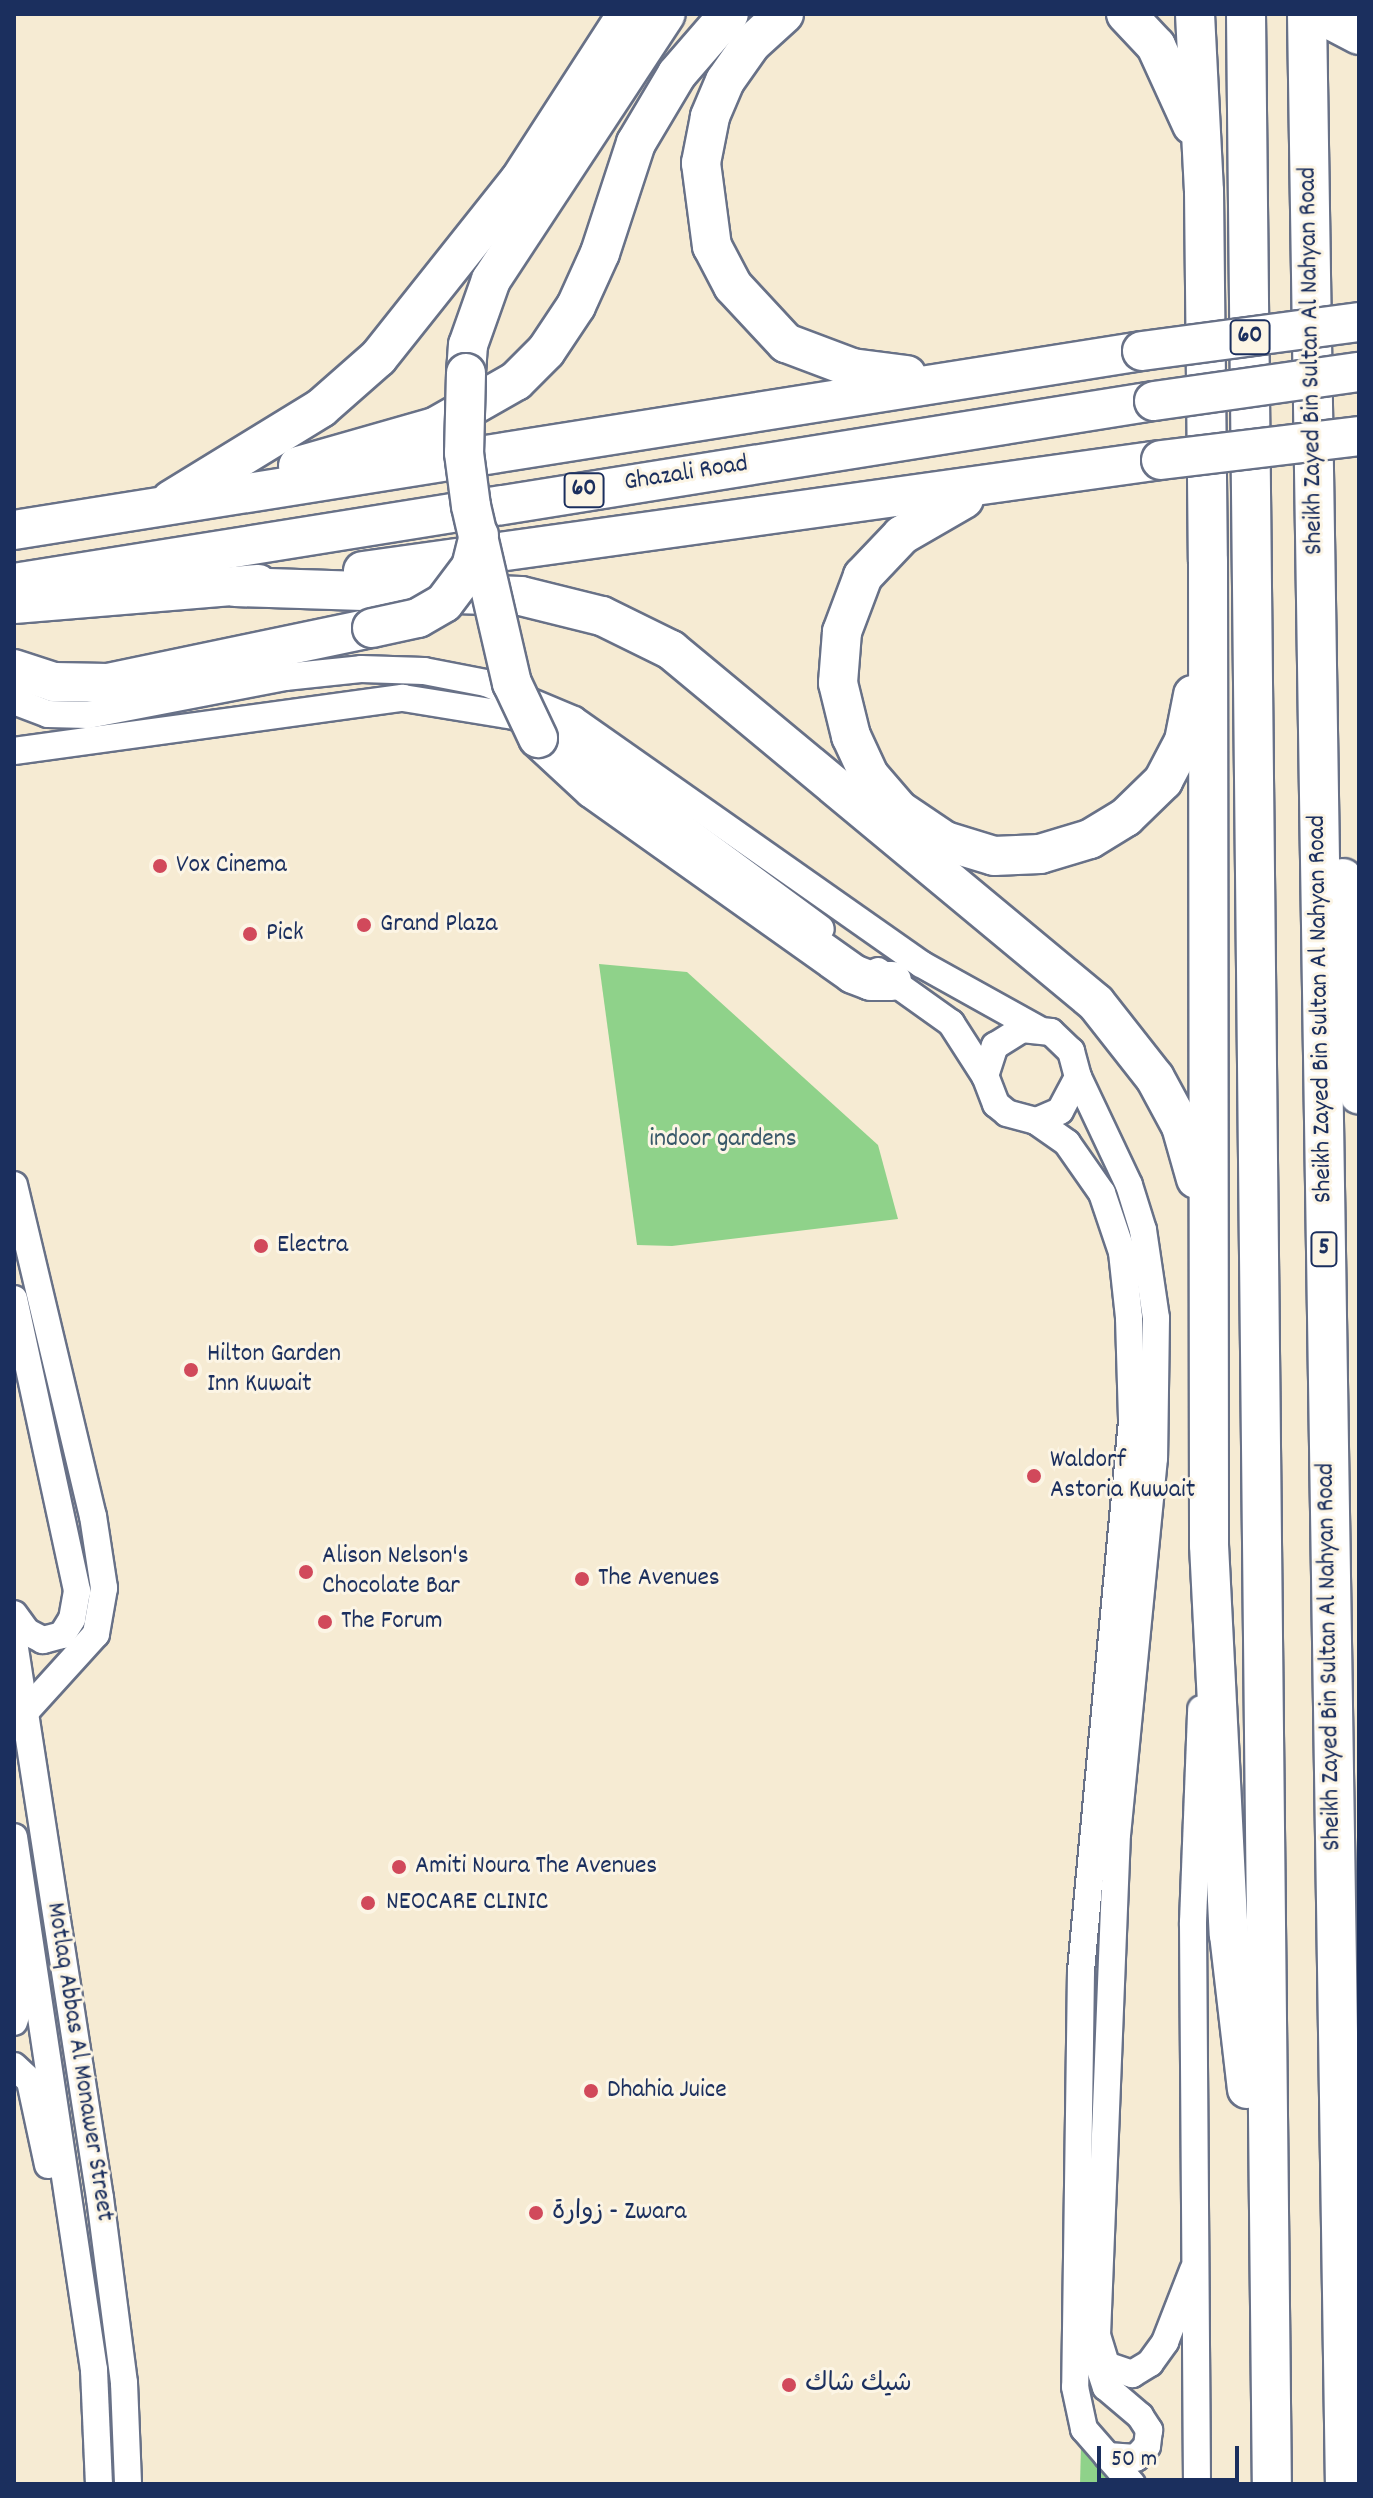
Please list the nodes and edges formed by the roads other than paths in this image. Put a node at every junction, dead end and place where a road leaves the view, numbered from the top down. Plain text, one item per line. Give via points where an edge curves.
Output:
1 (627, 14) edge
2 (666, 14) edge
3 (687, 14) edge
4 (729, 14) edge
5 (784, 14) edge
6 (1126, 14) edge
7 (1195, 14) edge
8 (1246, 14) edge
9 (1307, 14) edge
10 (1319, 14) edge
11 (1359, 35) edge
12 (552, 189) junction
13 (1204, 191) junction
14 (1359, 322) edge
15 (1359, 372) edge
16 (961, 379) junction
17 (1359, 436) edge
18 (987, 488) junction
19 (1314, 494) junction
20 (234, 497) junction
21 (157, 508) junction
22 (14, 530) edge
23 (479, 535) junction
24 (1208, 561) junction
25 (14, 583) edge
26 (235, 587) junction
27 (14, 604) edge
28 (14, 669) edge
29 (14, 701) edge
30 (14, 751) edge
31 (892, 981) junction
32 (1038, 1029) junction
33 (985, 1076) junction
34 (1078, 1077) junction
35 (1359, 1094) edge
36 (1036, 1121) junction
37 (15, 1195) edge
38 (14, 1299) edge
39 (1208, 1334) junction
40 (93, 1516) junction
41 (65, 1523) junction
42 (1209, 1545) junction
43 (14, 1614) edge
44 (14, 1642) edge
45 (27, 1710) junction
46 (14, 1837) edge
47 (22, 1885) junction
48 (14, 2022) edge
49 (14, 2066) edge
50 (1268, 2233) junction
51 (76, 2239) junction
52 (1193, 2270) junction
53 (1097, 2335) junction
54 (1107, 2456) junction
55 (99, 2484) edge
56 (128, 2484) edge
57 (1132, 2484) edge
58 (1197, 2484) edge
59 (1272, 2484) edge
60 (1345, 2484) edge

1 - 21 highway via 519,181 378,358 321,408
2 - 12 highway
3 - 12 highway
4 - 20 highway via 677,74 636,143 600,253 576,306 546,351 516,381 435,427 284,470
5 - 16 highway via 751,44 725,81 710,117 701,163 712,246 733,286 786,343 852,368
6 - 13 highway via 1156,46 1190,115
7 - 13 highway
8 - 50 highway
9 - 19 highway, Sheikh Zayed Bin Sultan Al Nahyan Road / 5
10 - 11 highway
12 - 23 highway, bridge via 491,280 468,345 464,453
13 - 24 highway
14 - 16 highway, Ghazali Road / 60, bridge
15 - 25 highway, Ghazali Road / 60, bridge
16 - 20 highway, Ghazali Road / 60
17 - 18 highway, bridge
18 - 24 highway via 902,535 863,576 842,632 838,683 851,736 869,775 899,810 945,841 994,856 1040,854 1090,839 1126,817 1163,781 1184,741
18 - 26 highway
19 - 35 highway
19 - 60 highway, Sheikh Zayed Bin Sultan Al Nahyan Road / 5
20 - 21 highway, Ghazali Road / 60
21 - 22 highway, Ghazali Road / 60
23 - 28 highway, bridge via 471,567 444,603 418,618 108,683 54,682
23 - 31 highway, bridge via 512,683 538,738 593,789 853,974
24 - 39 highway
26 - 27 highway
26 - 39 highway via 483,593 551,601 630,627 703,673 1096,1003 1129,1040 1181,1126 1195,1173
29 - 32 street via 48,714 88,715 285,677 361,669 424,671 486,683 574,720 921,964
30 - 31 street via 233,727 403,698 527,720 555,733
31 - 33 street via 951,1023
32 - 33 street via 1007,1035 988,1060
32 - 34 street via 1062,1040
33 - 36 street via 996,1104
34 - 36 street via 1060,1111
34 - 53 street via 1129,1185 1143,1230 1158,1362 1145,1566 1117,1833
36 - 54 street via 1081,1158 1110,1209 1122,1252 1132,1352 1130,1444 1081,1971 1075,2396 1084,2429
37 - 40 street
38 - 41 street
39 - 42 highway
40 - 41 street
40 - 45 street via 104,1588 96,1634
41 - 43 street via 77,1591 72,1619 62,1635 43,1640 27,1632
42 - 50 highway via 1229,1934
42 - 52 street via 1193,1922
44 - 45 street, Motlaq Abbas Al Monawer Street
45 - 56 street, Motlaq Abbas Al Monawer Street via 100,2198 124,2383
46 - 47 street, Motlaq Abbas Al Monawer Street
47 - 48 street via 16,1927 20,2004
47 - 51 street, Motlaq Abbas Al Monawer Street
49 - 51 street via 30,2081 55,2194
50 - 59 highway
51 - 55 street, Motlaq Abbas Al Monawer Street via 94,2370
52 - 53 street via 1165,2342 1142,2370 1113,2370 1101,2358
52 - 58 street
53 - 54 street via 1099,2376 1149,2430 1147,2446 1136,2458
54 - 57 street

